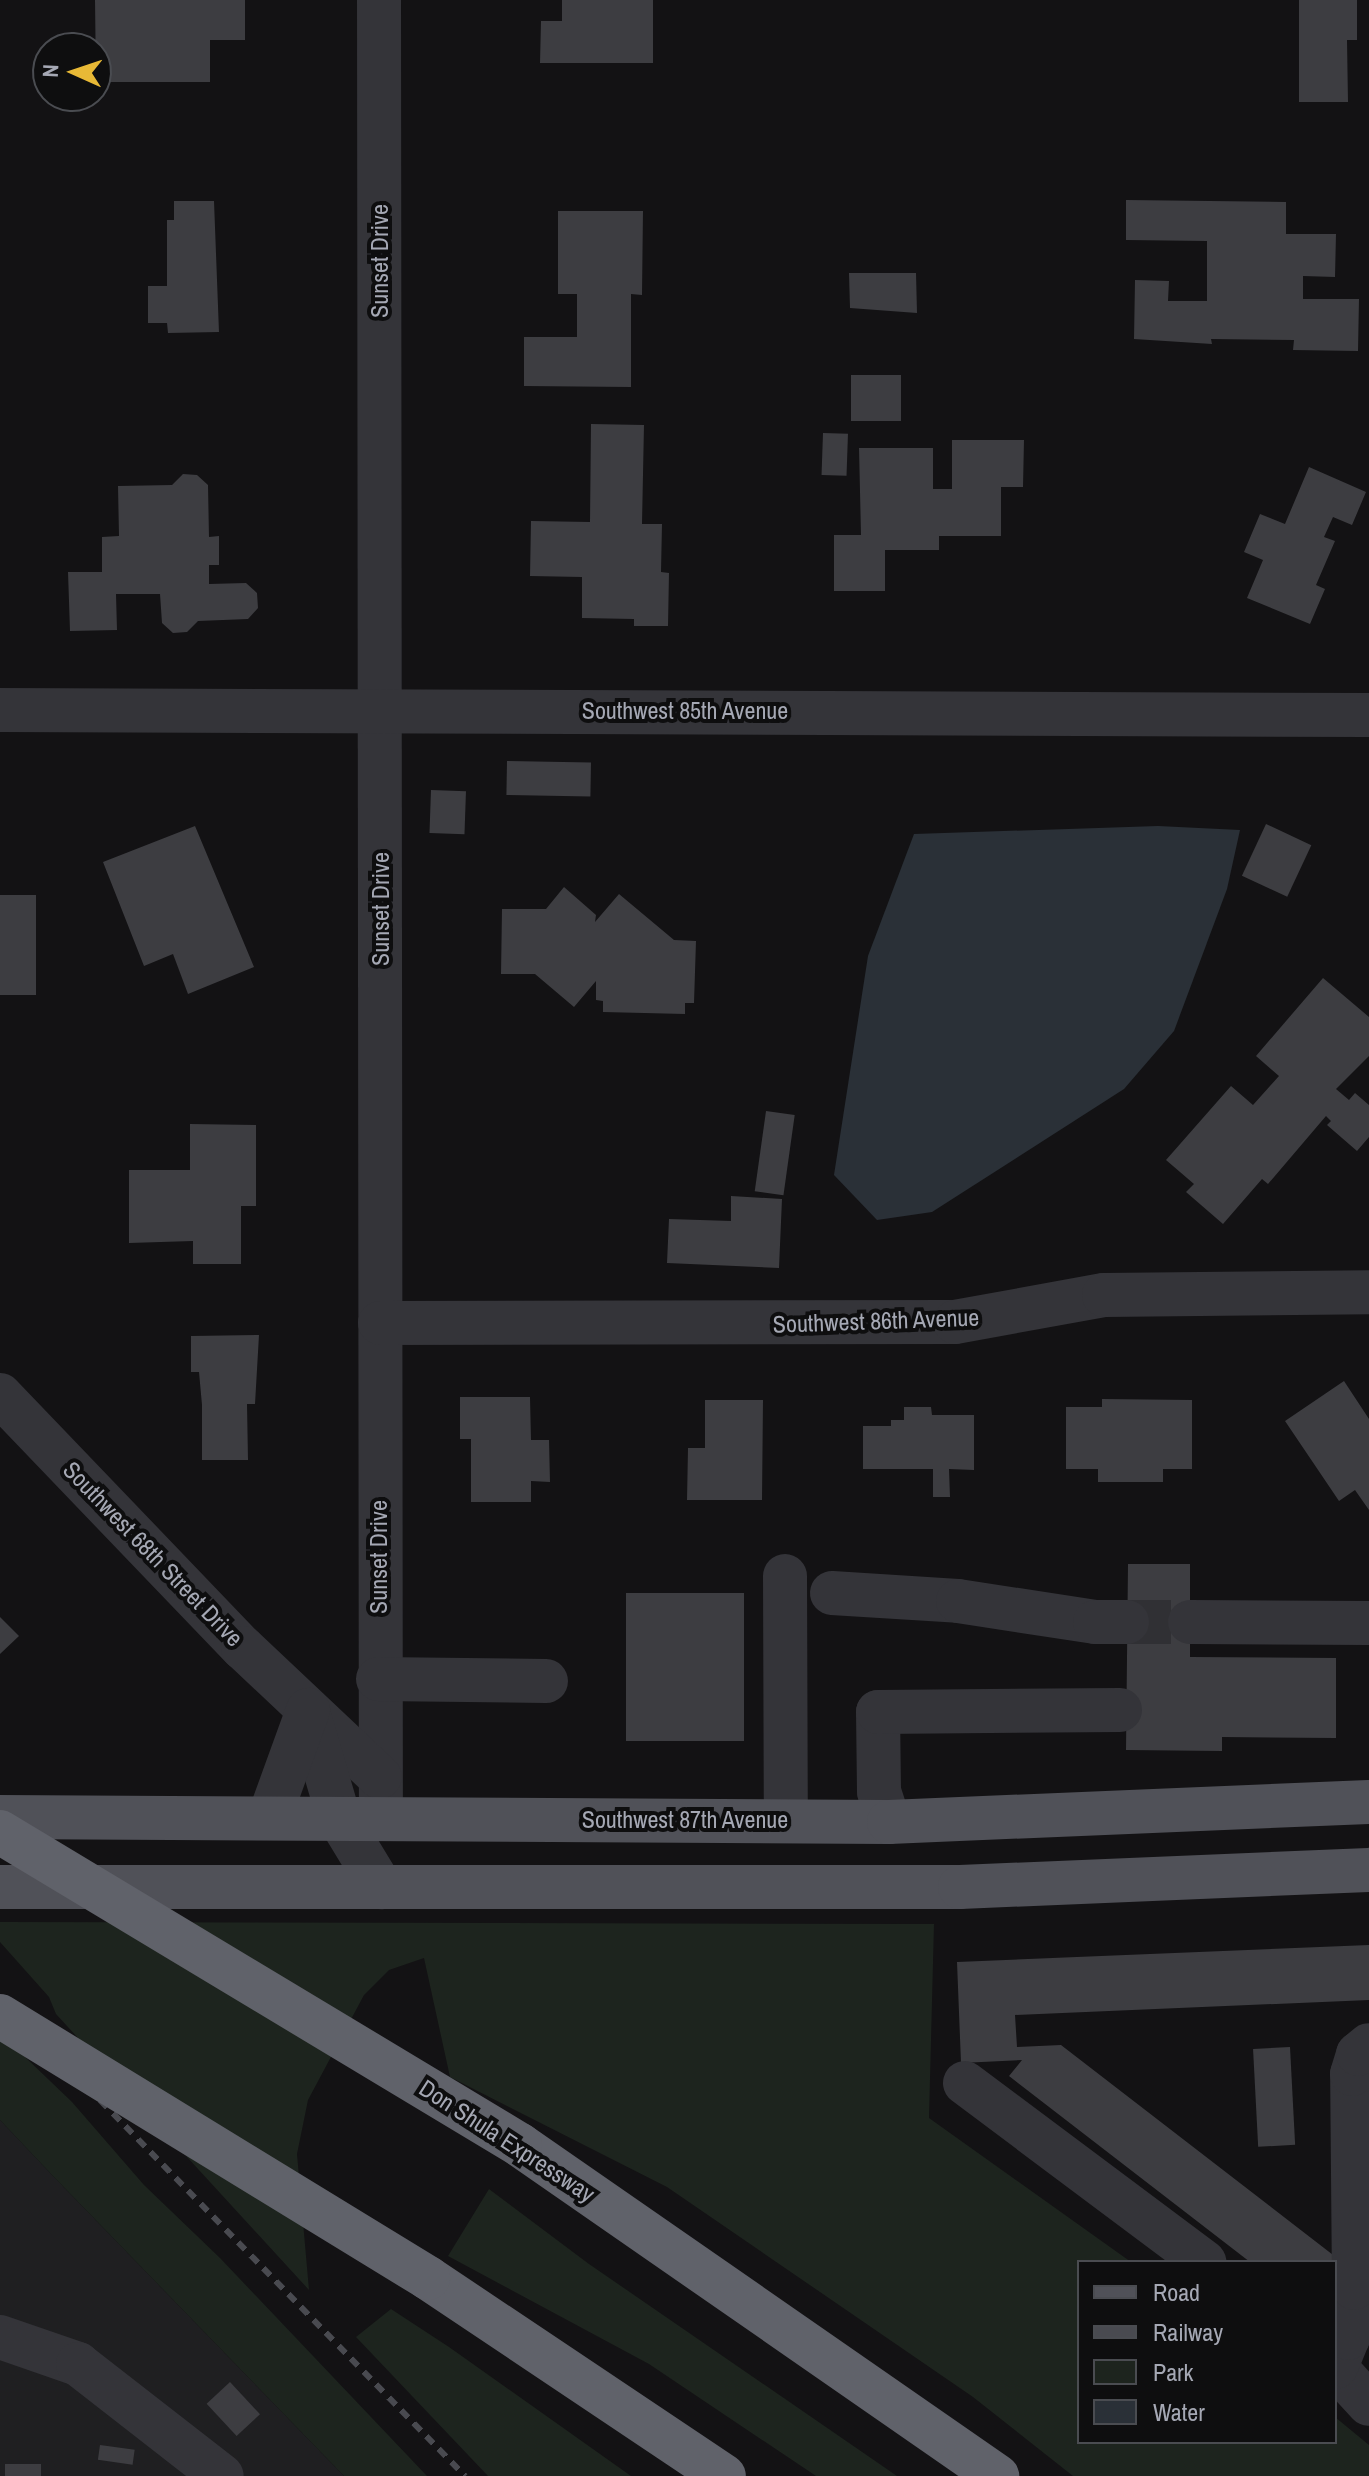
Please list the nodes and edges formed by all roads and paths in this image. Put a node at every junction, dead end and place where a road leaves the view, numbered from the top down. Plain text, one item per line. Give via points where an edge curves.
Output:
1 (379, 0) edge
2 (0, 710) edge
3 (380, 711) junction
4 (1369, 715) edge
5 (1369, 1292) edge
6 (380, 1323) junction
7 (0, 1395) edge
8 (785, 1576) dead end
9 (832, 1593) dead end
10 (1127, 1622) tunnel mouth
11 (1190, 1622) tunnel mouth
12 (1369, 1623) edge
13 (378, 1668) junction
14 (546, 1681) dead end
15 (308, 1710) junction
16 (1120, 1710) dead end
17 (381, 1797) junction
18 (1369, 1802) edge
19 (0, 1817) edge
20 (269, 1818) junction
21 (339, 1818) junction
22 (786, 1821) junction
23 (889, 1822) junction
24 (0, 1832) edge
25 (1369, 1870) edge
26 (0, 1887) edge
27 (381, 1887) junction
28 (960, 1887) junction
29 (0, 2016) edge
30 (1369, 2045) edge
31 (965, 2083) dead end
32 (1201, 2260) edge
33 (0, 2337) edge
34 (1347, 2352) edge
35 (1369, 2404) edge
36 (222, 2476) edge
37 (724, 2476) edge
38 (997, 2476) edge

1 - 3 street, Sunset Drive
2 - 3 street, Southwest 85th Avenue
3 - 4 street, Southwest 85th Avenue
3 - 6 street, Sunset Drive
5 - 6 street, Southwest 86th Avenue via 1104,1295 986,1319 933,1323
6 - 13 street, Sunset Drive
7 - 15 street, Southwest 68th Street Drive
8 - 22 street
9 - 10 street via 958,1601
11 - 12 street
13 - 14 street
13 - 15 street via 352,1698
13 - 17 street, Sunset Drive
15 - 17 street, Southwest 68th Street Drive
15 - 20 street
15 - 21 street, Southwest 68th Street Drive
16 - 23 street via 878,1712 879,1792
17 - 21 main road, Southwest 87th Avenue
17 - 22 main road, Southwest 87th Avenue
17 - 27 main road
18 - 23 main road, Southwest 87th Avenue
19 - 20 main road, Southwest 87th Avenue
20 - 21 main road, Southwest 87th Avenue
21 - 27 street, Southwest 68th Street Drive
22 - 23 main road, Southwest 87th Avenue
23 - 28 main road via 906,1849
24 - 38 highway, Don Shula Expressway, bridge via 520,2145
25 - 28 main road
26 - 27 main road
27 - 28 main road
29 - 37 highway, bridge via 428,2278
30 - 34 street via 1358,2054 1352,2074 1354,2288
31 - 32 street
33 - 36 street via 78,2364
34 - 35 street

